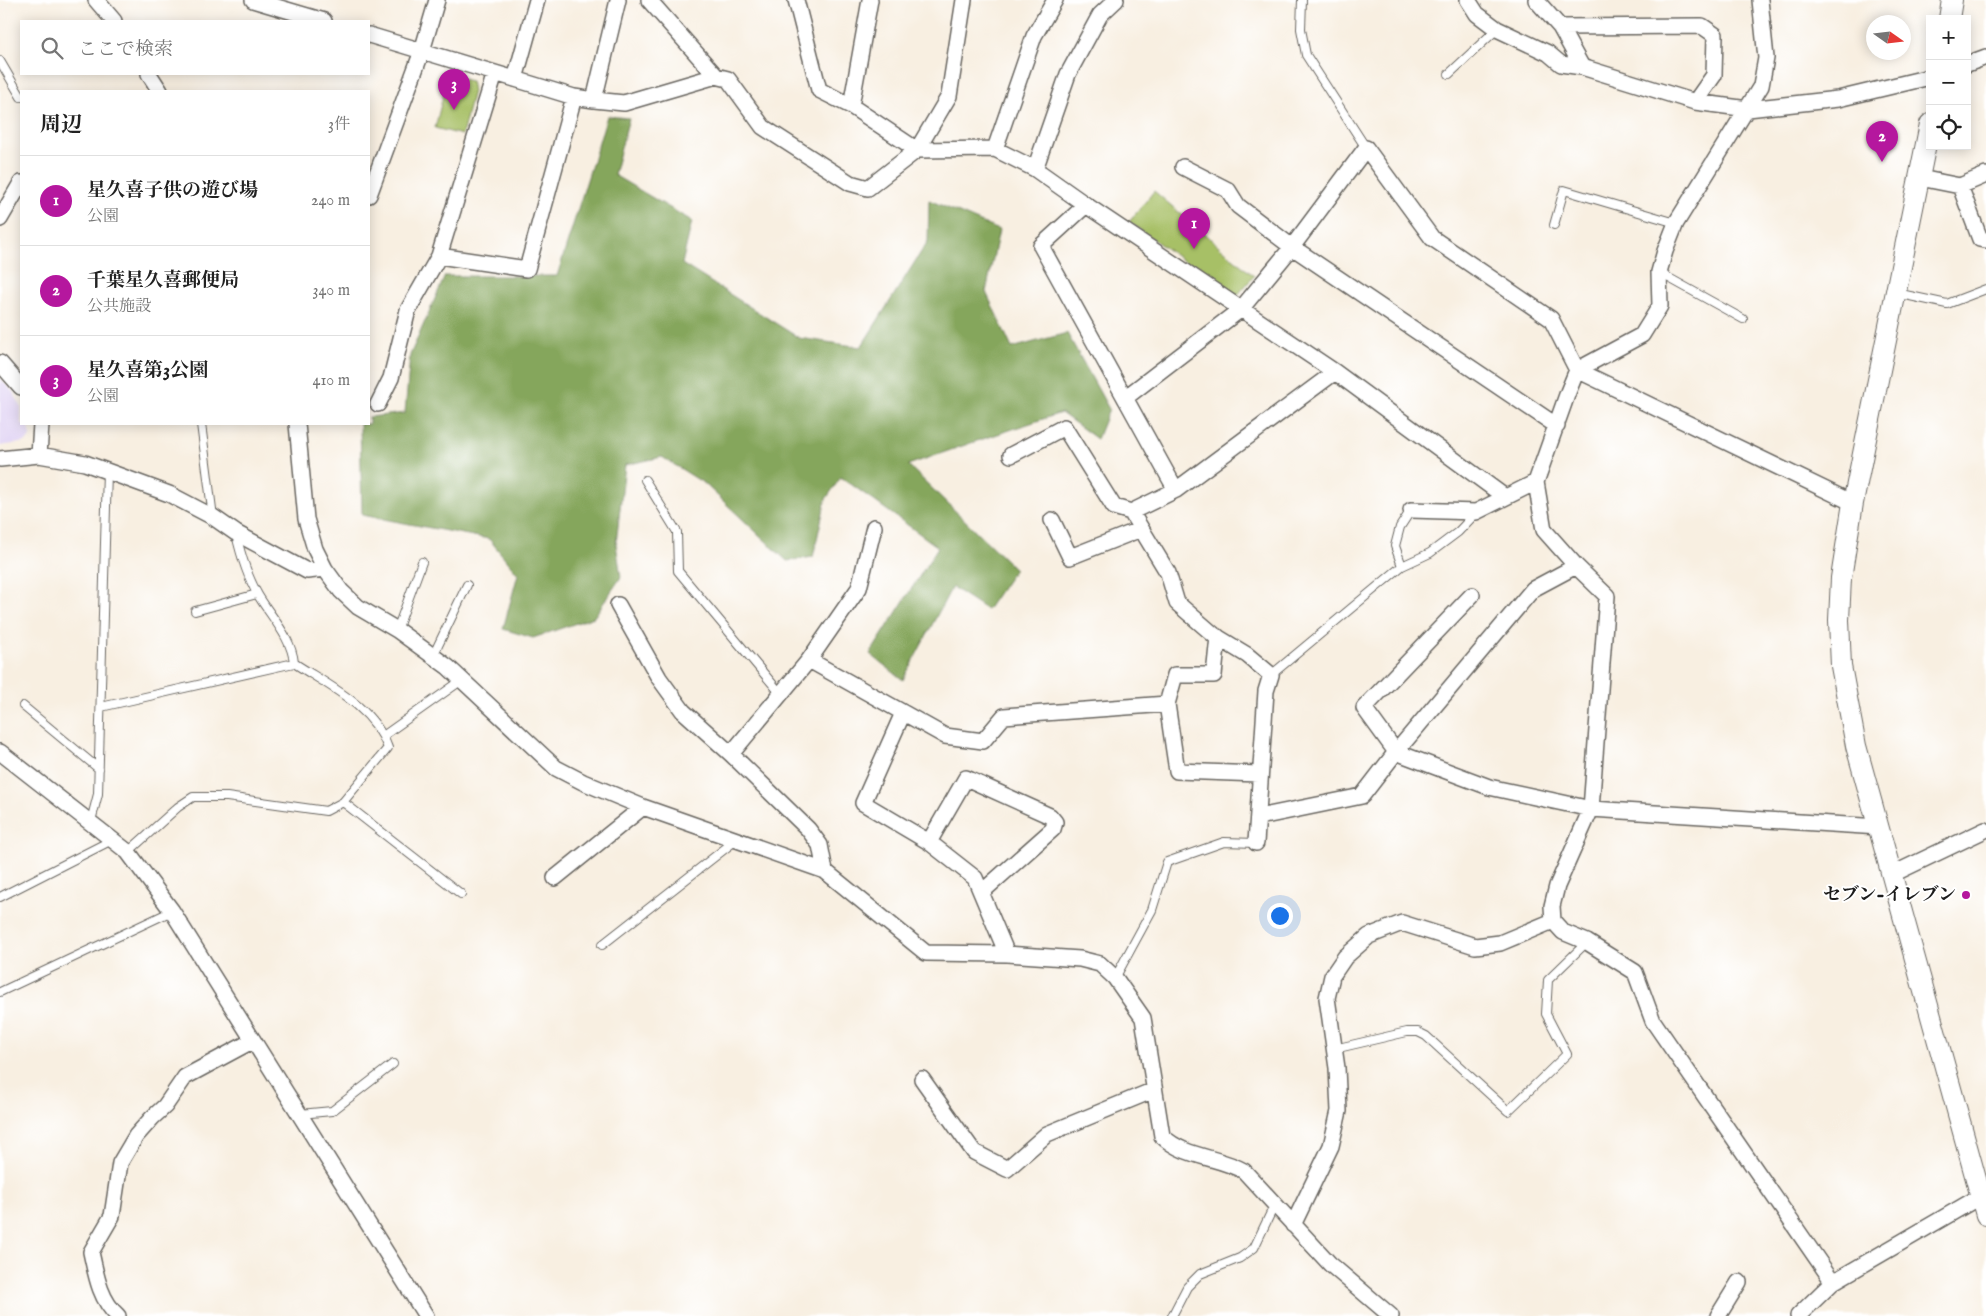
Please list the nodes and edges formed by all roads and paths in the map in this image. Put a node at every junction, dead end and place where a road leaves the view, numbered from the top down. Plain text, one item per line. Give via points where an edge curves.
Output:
1 (96, 0) edge
2 (253, 0) edge
3 (437, 0) edge
4 (537, 0) edge
5 (618, 0) edge
6 (650, 0) edge
7 (796, 0) edge
8 (870, 0) edge
9 (964, 0) edge
10 (1055, 0) edge
11 (1116, 0) edge
12 (1302, 0) edge
13 (1468, 0) edge
14 (1536, 0) edge
15 (1760, 0) edge
16 (1952, 0) edge
17 (1950, 15) edge
18 (113, 20) edge
19 (321, 20) edge
20 (1560, 27) junction
21 (1496, 30) junction
22 (370, 35) edge
23 (422, 51) junction
24 (1986, 57) edge
25 (0, 61) edge
26 (1971, 63) edge
27 (1582, 68) junction
28 (495, 73) junction
29 (1449, 74) dead end
30 (150, 75) edge
31 (716, 76) junction
32 (1926, 78) edge
33 (515, 80) junction
34 (159, 90) edge
35 (20, 95) edge
36 (574, 96) junction
37 (594, 100) junction
38 (1695, 102) junction
39 (851, 106) junction
40 (1748, 109) junction
41 (1926, 146) edge
42 (1366, 148) junction
43 (995, 149) junction
44 (917, 150) junction
45 (1184, 167) dead end
46 (1035, 169) junction
47 (1986, 175) edge
48 (1920, 178) junction
49 (20, 184) edge
50 (1960, 186) junction
51 (370, 192) edge
52 (1086, 206) junction
53 (0, 219) edge
54 (1676, 223) junction
55 (1554, 225) dead end
56 (1986, 240) edge
57 (1292, 247) junction
58 (439, 256) junction
59 (1659, 272) junction
60 (1986, 289) edge
61 (1896, 293) junction
62 (1241, 309) junction
63 (1743, 319) dead end
64 (0, 363) edge
65 (1577, 370) junction
66 (1335, 372) junction
67 (20, 386) edge
68 (1125, 398) junction
69 (378, 404) dead end
70 (41, 425) edge
71 (201, 425) edge
72 (297, 425) edge
73 (1556, 426) junction
74 (39, 455) junction
75 (1011, 455) dead end
76 (0, 459) edge
77 (107, 471) junction
78 (645, 480) dead end
79 (1536, 482) junction
80 (1176, 490) junction
81 (1505, 497) junction
82 (1853, 503) junction
83 (1411, 510) joint
84 (1131, 512) junction
85 (1476, 512) junction
86 (213, 517) junction
87 (1052, 520) dead end
88 (874, 527) dead end
89 (1142, 529) junction
90 (236, 533) junction
91 (422, 562) dead end
92 (1402, 566) junction
93 (1576, 566) junction
94 (325, 569) junction
95 (467, 585) dead end
96 (257, 594) junction
97 (1472, 595) dead end
98 (618, 604) dead end
99 (195, 612) dead end
100 (396, 630) junction
101 (1218, 637) junction
102 (433, 656) junction
103 (809, 660) junction
104 (294, 663) junction
105 (1271, 675) junction
106 (462, 680) junction
107 (781, 694) junction
108 (1167, 704) junction
109 (23, 706) dead end
110 (101, 707) junction
111 (903, 713) junction
112 (383, 736) junction
113 (0, 752) edge
114 (1396, 752) junction
115 (731, 754) junction
116 (99, 769) junction
117 (1259, 774) junction
118 (343, 802) junction
119 (643, 807) junction
120 (1591, 809) junction
121 (1259, 817) junction
122 (91, 822) junction
123 (1986, 825) edge
124 (1880, 827) junction
125 (1986, 830) edge
126 (112, 840) junction
127 (736, 840) junction
128 (929, 842) junction
129 (1256, 843) joint
130 (128, 852) junction
131 (825, 872) junction
132 (1892, 874) junction
133 (555, 878) dead end
134 (982, 892) junction
135 (461, 894) dead end
136 (0, 897) edge
137 (172, 911) junction
138 (1553, 921) junction
139 (1587, 942) junction
140 (602, 945) dead end
141 (1007, 954) junction
142 (1115, 978) junction
143 (0, 992) edge
144 (252, 1042) junction
145 (1334, 1049) junction
146 (393, 1064) dead end
147 (922, 1079) dead end
148 (1154, 1090) junction
149 (300, 1114) junction
150 (1984, 1202) edge
151 (1275, 1204) junction
152 (1292, 1225) junction
153 (1740, 1282) dead end
154 (1833, 1282) junction
155 (1723, 1313) edge
156 (118, 1316) edge
157 (426, 1316) edge
158 (1172, 1316) edge
159 (1391, 1316) edge
160 (1798, 1316) edge

1 - 18 street
2 - 19 street
3 - 23 street
4 - 33 street
5 - 37 street
6 - 31 street
7 - 39 street via 819,90
8 - 39 street
9 - 44 street via 948,96
10 - 43 street via 1034,36
11 - 46 street via 1100,15 1068,74
12 - 42 lane via 1301,29 1306,55
13 - 21 street via 1477,14
14 - 20 street
15 - 40 street via 1766,58 1760,86
16 - 17 street
20 - 27 street
20 - 38 street via 1702,26 1715,35 1714,76
21 - 27 street via 1548,53 1561,64
21 - 29 lane
22 - 23 street
23 - 28 street
23 - 51 street
24 - 26 street
25 - 35 lane
27 - 38 street
28 - 33 street
28 - 58 street
30 - 34 street
31 - 37 street via 624,103
31 - 44 street via 728,79 763,127 850,183 868,188
32 - 40 street via 1838,98
33 - 36 street
36 - 37 street
36 - 58 street via 527,269
38 - 40 street
39 - 44 street
40 - 54 street
41 - 48 street
42 - 57 street
42 - 65 street via 1432,238 1551,319
43 - 44 street
43 - 46 street
45 - 57 street via 1228,190 1238,206
46 - 52 street
47 - 50 street
48 - 50 street
48 - 61 street
49 - 53 street
50 - 56 street via 1980,239
52 - 62 street
52 - 68 street via 1041,246
54 - 55 lane via 1564,190
54 - 59 street
57 - 62 street
57 - 73 street
58 - 69 street via 408,310 391,378
59 - 63 lane
59 - 65 street via 1660,306 1642,335
60 - 61 lane via 1947,304
61 - 82 street
62 - 66 street
62 - 68 street
64 - 67 street
65 - 73 street
65 - 82 street
66 - 80 street
66 - 81 street
68 - 80 street
70 - 74 street
71 - 86 lane
72 - 94 street via 306,519
73 - 79 street
74 - 76 street
74 - 77 street via 63,458
75 - 84 street via 1064,427 1114,508
77 - 86 street via 169,494
77 - 110 lane
78 - 107 lane via 677,532 678,571
79 - 81 street
79 - 93 street via 1544,530
80 - 84 street
81 - 85 street
82 - 124 street via 1841,578 1841,666 1856,746
83 - 85 street
83 - 92 lane via 1400,527 1396,546
84 - 89 street
85 - 92 lane via 1458,532 1430,553
86 - 90 street
87 - 89 street via 1070,557
88 - 103 street via 859,588
89 - 101 street via 1168,573 1177,603
90 - 94 street via 307,571
90 - 96 lane via 243,564
91 - 100 lane
92 - 105 lane
93 - 114 street via 1533,589
93 - 120 street via 1607,596
94 - 100 street via 358,607
95 - 102 lane
96 - 99 lane
96 - 104 lane via 293,650
97 - 114 street via 1364,708
98 - 115 street via 659,678 682,711
100 - 102 street
101 - 105 street
101 - 108 street via 1214,675 1175,676
102 - 106 street
103 - 107 street
103 - 111 street
104 - 110 lane
104 - 112 lane via 354,702
105 - 117 street via 1266,692
106 - 112 lane
106 - 119 street via 556,768
107 - 115 street
108 - 111 street via 1004,716 983,741 945,736
108 - 117 street via 1177,771
109 - 116 lane
110 - 116 lane
111 - 128 street via 862,804
112 - 118 lane via 388,748
113 - 122 street
114 - 120 street via 1489,787
114 - 121 street via 1362,796
115 - 131 street via 808,829 820,845
116 - 122 lane via 98,794
117 - 121 street
118 - 130 lane via 326,811 228,797 193,798 178,807
118 - 135 lane
119 - 127 street
119 - 133 street
120 - 124 street
120 - 138 street via 1557,886 1552,906
121 - 129 street
122 - 126 street
123 - 125 street
124 - 132 street
125 - 132 street
126 - 130 street
126 - 136 lane
127 - 131 street
127 - 140 lane
128 - 134 street via 976,878
128 - 134 street via 966,778 1050,816 1055,822 1053,829
129 - 142 lane via 1224,842 1167,862 1152,910
130 - 137 street
131 - 141 street via 926,953
132 - 150 street
134 - 141 street
137 - 143 lane
137 - 144 street
138 - 139 street via 1563,932
138 - 145 street via 1500,943 1475,946 1402,922 1369,936 1345,957 1332,976 1327,998
139 - 145 lane via 1548,980 1546,1014 1567,1054 1508,1111 1418,1032
139 - 154 street via 1635,972 1653,1021
141 - 142 street via 1080,959 1100,964
142 - 148 street via 1143,1018
144 - 149 street
144 - 156 street via 184,1077 165,1106 136,1136 120,1163 112,1216 91,1252 106,1303
145 - 152 street via 1339,1111 1331,1146
146 - 149 lane via 332,1111
147 - 148 street via 974,1152 1007,1169 1047,1134
148 - 151 street via 1162,1136 1166,1140 1191,1154 1230,1163 1244,1171
149 - 157 street
150 - 154 street
151 - 152 street
151 - 158 lane via 1254,1248 1240,1258 1200,1274 1188,1287
152 - 159 street via 1330,1264
153 - 155 street
154 - 160 street

